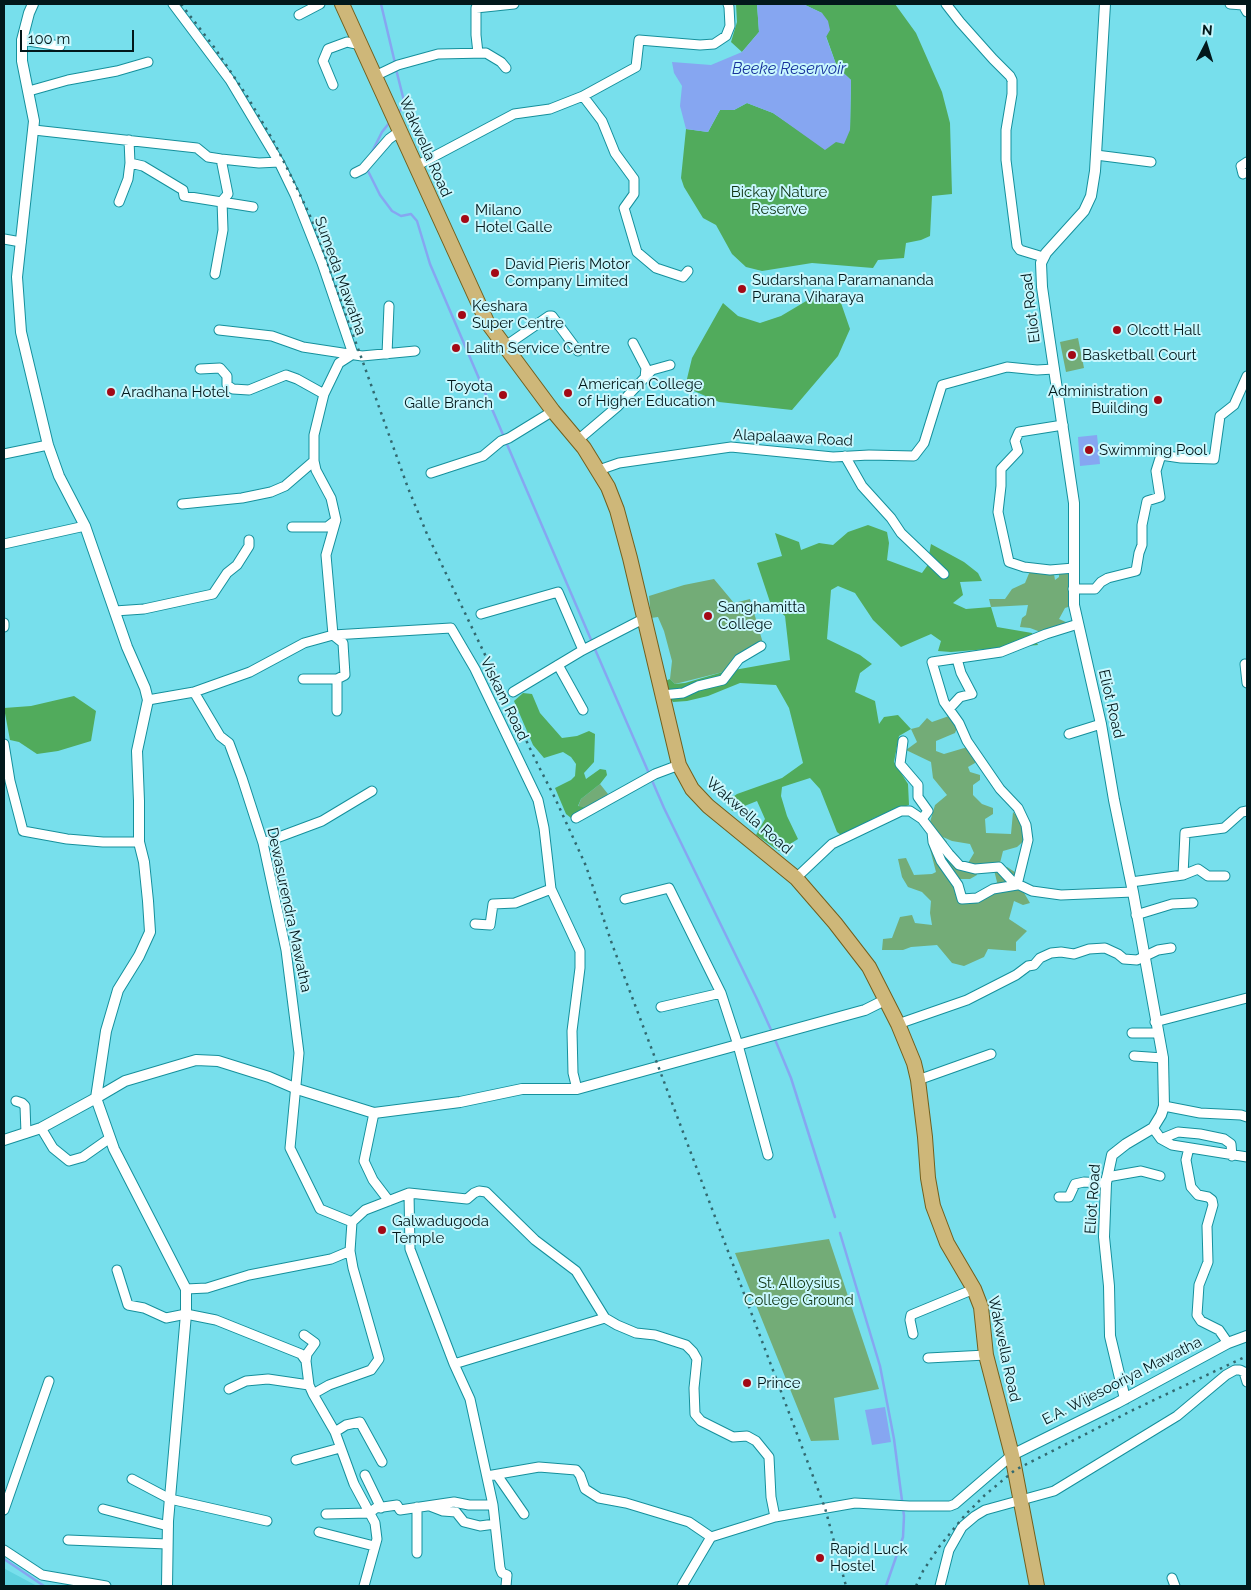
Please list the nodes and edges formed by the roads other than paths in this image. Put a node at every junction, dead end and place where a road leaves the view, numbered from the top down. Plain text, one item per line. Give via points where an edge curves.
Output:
1 (33, 4) edge
2 (173, 4) edge
3 (320, 4) edge
4 (342, 4) edge
5 (514, 4) edge
6 (728, 4) edge
7 (946, 4) edge
8 (1105, 4) edge
9 (1230, 4) edge
10 (1247, 12) edge
11 (299, 15) dead end
12 (22, 40) junction
13 (361, 45) junction
14 (60, 46) dead end
15 (478, 54) junction
16 (148, 62) dead end
17 (506, 68) dead end
18 (375, 76) junction
19 (333, 85) dead end
20 (29, 91) junction
21 (584, 96) junction
22 (34, 130) junction
23 (400, 131) junction
24 (129, 140) junction
25 (1096, 154) junction
26 (221, 159) junction
27 (279, 162) junction
28 (1151, 162) dead end
29 (1247, 162) edge
30 (130, 163) junction
31 (416, 166) junction
32 (362, 169) dead end
33 (1244, 174) dead end
34 (222, 201) junction
35 (119, 202) dead end
36 (253, 207) dead end
37 (4, 239) edge
38 (21, 242) junction
39 (1043, 257) junction
40 (688, 271) dead end
41 (215, 274) dead end
42 (389, 306) dead end
43 (219, 330) dead end
44 (634, 343) dead end
45 (504, 347) junction
46 (415, 351) dead end
47 (578, 351) dead end
48 (353, 354) junction
49 (386, 354) junction
50 (670, 365) dead end
51 (200, 369) dead end
52 (1054, 369) junction
53 (1247, 376) edge
54 (645, 378) junction
55 (324, 394) junction
56 (553, 411) junction
57 (1064, 425) junction
58 (578, 440) junction
59 (48, 445) junction
60 (4, 454) edge
61 (845, 456) junction
62 (314, 461) junction
63 (599, 470) junction
64 (431, 473) dead end
65 (182, 504) dead end
66 (336, 520) junction
67 (85, 526) junction
68 (292, 527) dead end
69 (249, 540) dead end
70 (4, 544) edge
71 (1074, 568) junction
72 (944, 574) dead end
73 (1073, 589) junction
74 (115, 611) junction
75 (481, 614) dead end
76 (645, 618) junction
77 (1078, 624) junction
78 (333, 635) junction
79 (761, 646) dead end
80 (583, 650) junction
81 (957, 658) junction
82 (1245, 664) dead end
83 (558, 665) junction
84 (303, 679) dead end
85 (337, 679) junction
86 (1247, 683) edge
87 (194, 692) junction
88 (513, 692) dead end
89 (662, 695) junction
90 (148, 700) junction
91 (949, 709) junction
92 (583, 710) dead end
93 (337, 711) dead end
94 (1101, 724) junction
95 (1069, 734) dead end
96 (903, 741) dead end
97 (4, 744) edge
98 (679, 765) junction
99 (372, 791) dead end
100 (1247, 811) edge
101 (576, 818) dead end
102 (922, 819) junction
103 (932, 832) junction
104 (139, 842) junction
105 (263, 843) junction
106 (1183, 874) junction
107 (1225, 876) dead end
108 (796, 878) junction
109 (1018, 884) junction
110 (1132, 887) junction
111 (551, 889) junction
112 (625, 899) dead end
113 (1193, 903) dead end
114 (1136, 915) junction
115 (475, 924) dead end
116 (1171, 948) dead end
117 (1145, 956) junction
118 (721, 993) junction
119 (1247, 998) edge
120 (886, 1000) junction
121 (661, 1007) dead end
122 (898, 1024) junction
123 (1157, 1028) junction
124 (1134, 1030) dead end
125 (738, 1045) junction
126 (991, 1054) dead end
127 (1134, 1056) dead end
128 (1163, 1058) junction
129 (918, 1080) junction
130 (297, 1089) junction
131 (577, 1089) junction
132 (96, 1098) junction
133 (16, 1101) dead end
134 (1164, 1106) junction
135 (374, 1113) junction
136 (1247, 1117) edge
137 (41, 1128) junction
138 (1153, 1128) junction
139 (26, 1133) junction
140 (110, 1138) junction
141 (1161, 1139) junction
142 (4, 1140) edge
143 (1189, 1148) junction
144 (768, 1155) dead end
145 (1232, 1156) junction
146 (1247, 1157) edge
147 (1160, 1176) dead end
148 (1107, 1180) junction
149 (409, 1193) junction
150 (1059, 1197) dead end
151 (389, 1201) junction
152 (352, 1222) junction
153 (350, 1252) junction
154 (117, 1270) dead end
155 (186, 1289) junction
156 (974, 1289) junction
157 (186, 1314) junction
158 (605, 1318) junction
159 (913, 1334) dead end
160 (304, 1335) dead end
161 (1247, 1336) edge
162 (1228, 1343) junction
163 (986, 1356) junction
164 (928, 1358) dead end
165 (306, 1361) junction
166 (454, 1364) junction
167 (49, 1381) dead end
168 (1247, 1382) edge
169 (309, 1385) junction
170 (230, 1389) dead end
171 (314, 1394) junction
172 (1125, 1399) junction
173 (335, 1432) junction
174 (340, 1448) junction
175 (1012, 1456) junction
176 (296, 1460) dead end
177 (382, 1462) dead end
178 (364, 1475) dead end
179 (497, 1475) junction
180 (487, 1476) junction
181 (132, 1479) dead end
182 (170, 1499) junction
183 (1021, 1500) junction
184 (430, 1505) junction
185 (493, 1505) junction
186 (417, 1507) junction
187 (381, 1508) junction
188 (103, 1509) dead end
189 (4, 1510) edge
190 (369, 1513) junction
191 (326, 1514) dead end
192 (524, 1514) dead end
193 (776, 1516) junction
194 (267, 1521) dead end
195 (496, 1524) junction
196 (168, 1526) junction
197 (319, 1532) dead end
198 (711, 1537) junction
199 (68, 1540) dead end
200 (168, 1544) junction
201 (374, 1546) junction
202 (4, 1550) edge
203 (417, 1553) dead end
204 (106, 1586) edge
205 (167, 1586) edge
206 (364, 1586) edge
207 (506, 1586) edge
208 (682, 1586) edge
209 (940, 1586) edge
210 (1038, 1586) edge

1 - 12 street
2 - 27 street, Sumeda Mawatha via 230,80
3 - 11 street
4 - 13 main road, Wakwella Road
5 - 15 street via 476,8
6 - 21 street via 730,26 726,36 714,44 639,40 636,67
7 - 39 street via 1012,80 1006,160 1017,246 1020,250
8 - 25 street, Eliot Road
9 - 10 street via 1243,5
12 - 14 street
12 - 20 street via 22,61
13 - 18 main road, Wakwella Road
13 - 19 street via 347,42 328,49 322,61
15 - 17 street via 486,53
15 - 18 street via 438,54 394,66
16 - 20 street
18 - 23 main road, Wakwella Road
20 - 22 street
21 - 31 street via 550,109 514,114
21 - 40 street via 602,121 616,154 634,179 634,194 624,208 637,252 656,268 683,277
22 - 24 street
22 - 38 street
23 - 31 main road, Wakwella Road
23 - 32 street
24 - 26 street via 197,148 208,156
24 - 30 street
25 - 28 street
25 - 39 street, Eliot Road via 1094,184 1084,211
26 - 27 street
26 - 34 street via 228,194
27 - 48 street, Sumeda Mawatha via 295,194
29 - 33 street via 1241,166
30 - 34 street via 142,166 183,190 184,196
30 - 35 street
31 - 45 main road, Wakwella Road via 486,322
34 - 36 street
34 - 41 street via 223,230
37 - 38 street
38 - 59 street via 16,286 21,332
39 - 52 street, Eliot Road via 1042,287
42 - 49 street
43 - 48 street via 272,336 304,347
44 - 54 street via 646,368
45 - 47 street via 552,316
45 - 56 main road, Wakwella Road
46 - 49 street
48 - 49 street
48 - 55 street, Sumeda Mawatha via 339,363
50 - 54 street via 652,370
51 - 55 street via 220,368 227,376 227,385 233,389 249,390 286,375
52 - 57 street, Eliot Road
52 - 61 street, Alapalaawa Road via 1007,367 942,385 924,443 914,456
53 - 73 street via 1234,405 1220,416 1214,459 1162,455 1156,472 1160,497 1147,501 1136,571 1108,578 1095,589
54 - 58 street
55 - 62 street, Sumeda Mawatha via 314,435
56 - 58 main road, Wakwella Road
56 - 64 street via 483,456
57 - 71 street, Eliot Road via 1074,503
57 - 71 street via 1019,432 1015,440 1018,451 1001,468 998,512 1009,562 1050,570
58 - 63 main road, Wakwella Road
59 - 60 street
59 - 67 street
61 - 63 street, Alapalaawa Road via 731,446 620,463
61 - 72 street via 862,486 901,533
62 - 65 street via 286,486 270,492
62 - 66 street, Sumeda Mawatha via 331,498
63 - 76 main road, Wakwella Road via 617,510
66 - 68 street via 327,527
66 - 78 street via 326,555
67 - 70 street
67 - 74 street
69 - 74 street via 237,565 227,573 213,594
71 - 73 street, Eliot Road
73 - 77 street, Eliot Road
74 - 90 street
75 - 80 street via 558,592
76 - 80 street
76 - 89 main road, Wakwella Road
77 - 81 street via 1001,652
77 - 94 street, Eliot Road
78 - 85 street via 343,643 345,675
78 - 87 street, Viskam Road via 304,643 250,672
78 - 111 street, Viskam Road via 451,628 475,669 538,800
79 - 89 street via 739,659 724,680 683,693
80 - 83 street
81 - 91 street via 972,694 960,697
81 - 91 street via 932,662
82 - 86 street
83 - 88 street
83 - 92 street
84 - 85 street
85 - 93 street
87 - 90 street, Viskam Road
87 - 105 street, Dewasurendra Mawatha via 220,736 228,743
89 - 98 main road, Wakwella Road
90 - 104 street via 137,751
91 - 109 street via 966,741 1000,789 1018,808 1026,825 1028,840
94 - 95 street
94 - 110 street, Eliot Road
96 - 102 street via 900,764 918,785 918,797 928,811
97 - 104 street via 23,830 76,840
98 - 101 street via 652,776
98 - 108 main road, Wakwella Road via 692,789 708,806
99 - 105 street via 322,821
100 - 106 street via 1224,828 1185,833
102 - 103 street
102 - 108 street via 901,811 832,844
103 - 109 street via 959,865 975,869 999,867
103 - 109 street via 941,861 958,885 962,899 976,898 993,889
104 - 132 street via 144,862 150,932 118,990 106,1031
105 - 130 street, Dewasurendra Mawatha via 286,950 296,1018 299,1052
106 - 107 street via 1198,869 1208,876
106 - 110 street
108 - 120 main road, Wakwella Road via 869,967
109 - 110 street via 1032,891 1061,895
110 - 114 street, Eliot Road
111 - 115 street via 515,903 493,904 490,925
111 - 131 street, Viskam Road via 580,951 572,1031 573,1072
112 - 118 street via 669,888
113 - 114 street via 1172,904
114 - 117 street, Eliot Road
116 - 117 street
117 - 122 street via 1137,960 1124,959 1105,948 1074,954 1051,953 967,1000
117 - 123 street, Eliot Road
118 - 121 street
118 - 125 street
119 - 123 street
120 - 122 main road, Wakwella Road
120 - 125 street via 865,1010
122 - 129 main road, Wakwella Road
123 - 124 street
123 - 128 street, Eliot Road
125 - 131 street
125 - 144 street
126 - 129 street
127 - 128 street
128 - 134 street, Eliot Road
129 - 156 main road, Wakwella Road via 933,1206 946,1244
130 - 132 street via 269,1076 218,1061 196,1060 125,1080
130 - 135 street
130 - 152 street, Dewasurendra Mawatha via 290,1148 320,1209
131 - 135 street via 522,1089 460,1102
132 - 137 street
132 - 140 street
133 - 139 street via 26,1106
134 - 136 street
134 - 138 street, Eliot Road
135 - 151 street via 364,1161
137 - 139 street
137 - 140 street via 53,1148 69,1161 83,1158
138 - 141 street
138 - 148 street, Eliot Road via 1112,1154
139 - 142 street
140 - 155 street
141 - 143 street via 1172,1146
141 - 145 street via 1178,1132 1224,1139 1231,1144
143 - 145 street
143 - 162 street via 1186,1160 1191,1187 1198,1195 1212,1200 1213,1205 1207,1226 1208,1262 1199,1285 1197,1315 1219,1330
145 - 146 street
147 - 148 street via 1141,1171
148 - 150 street via 1076,1184 1069,1197
148 - 172 street, Eliot Road via 1104,1237 1110,1336
149 - 151 street
149 - 158 street via 467,1199 479,1191 486,1192 535,1240 576,1270
149 - 166 street via 410,1249
151 - 152 street via 365,1210
152 - 153 street
153 - 155 street via 207,1288
153 - 171 street via 379,1359 371,1370
154 - 157 street via 128,1305 166,1318
155 - 157 street
156 - 159 street via 911,1315
156 - 163 main road, Wakwella Road via 981,1307
157 - 165 street via 216,1320 301,1354
157 - 182 street
158 - 166 street
158 - 193 street via 636,1333 686,1345 693,1352 697,1359 695,1414 701,1421 734,1437 748,1436 756,1440 769,1457 771,1497
160 - 165 street via 314,1343
161 - 162 street, E.A. Wijesooriya Mawatha
162 - 172 street, E.A. Wijesooriya Mawatha
163 - 164 street
163 - 175 main road, Wakwella Road
165 - 169 street
166 - 180 street via 470,1399
167 - 189 street
168 - 183 street via 1244,1372 1235,1370 1177,1416 1054,1491
169 - 170 street via 268,1379 246,1381
169 - 171 street
171 - 173 street
172 - 175 street, E.A. Wijesooriya Mawatha
173 - 174 street
173 - 177 street via 360,1422
174 - 176 street
174 - 190 street
175 - 183 main road, Wakwella Road
175 - 193 street via 955,1504 855,1503
178 - 187 street
179 - 180 street
179 - 192 street
179 - 198 street via 539,1467 576,1470 585,1489 599,1498 626,1502 690,1522
180 - 185 street
181 - 182 street
182 - 194 street
182 - 196 street
183 - 209 street via 985,1510 962,1527 950,1550
183 - 210 main road, Wakwella Road
184 - 185 street via 454,1502
184 - 186 street
184 - 195 street via 443,1512 456,1512 464,1522 480,1526
185 - 195 street
186 - 187 street via 400,1510 397,1505
186 - 203 street
187 - 190 street
188 - 196 street
190 - 191 street
190 - 201 street via 375,1523 377,1539
193 - 198 street
195 - 207 street via 500,1568 507,1575
196 - 200 street
197 - 201 street
198 - 208 street
199 - 200 street
200 - 205 street
201 - 206 street
202 - 204 street via 42,1575

